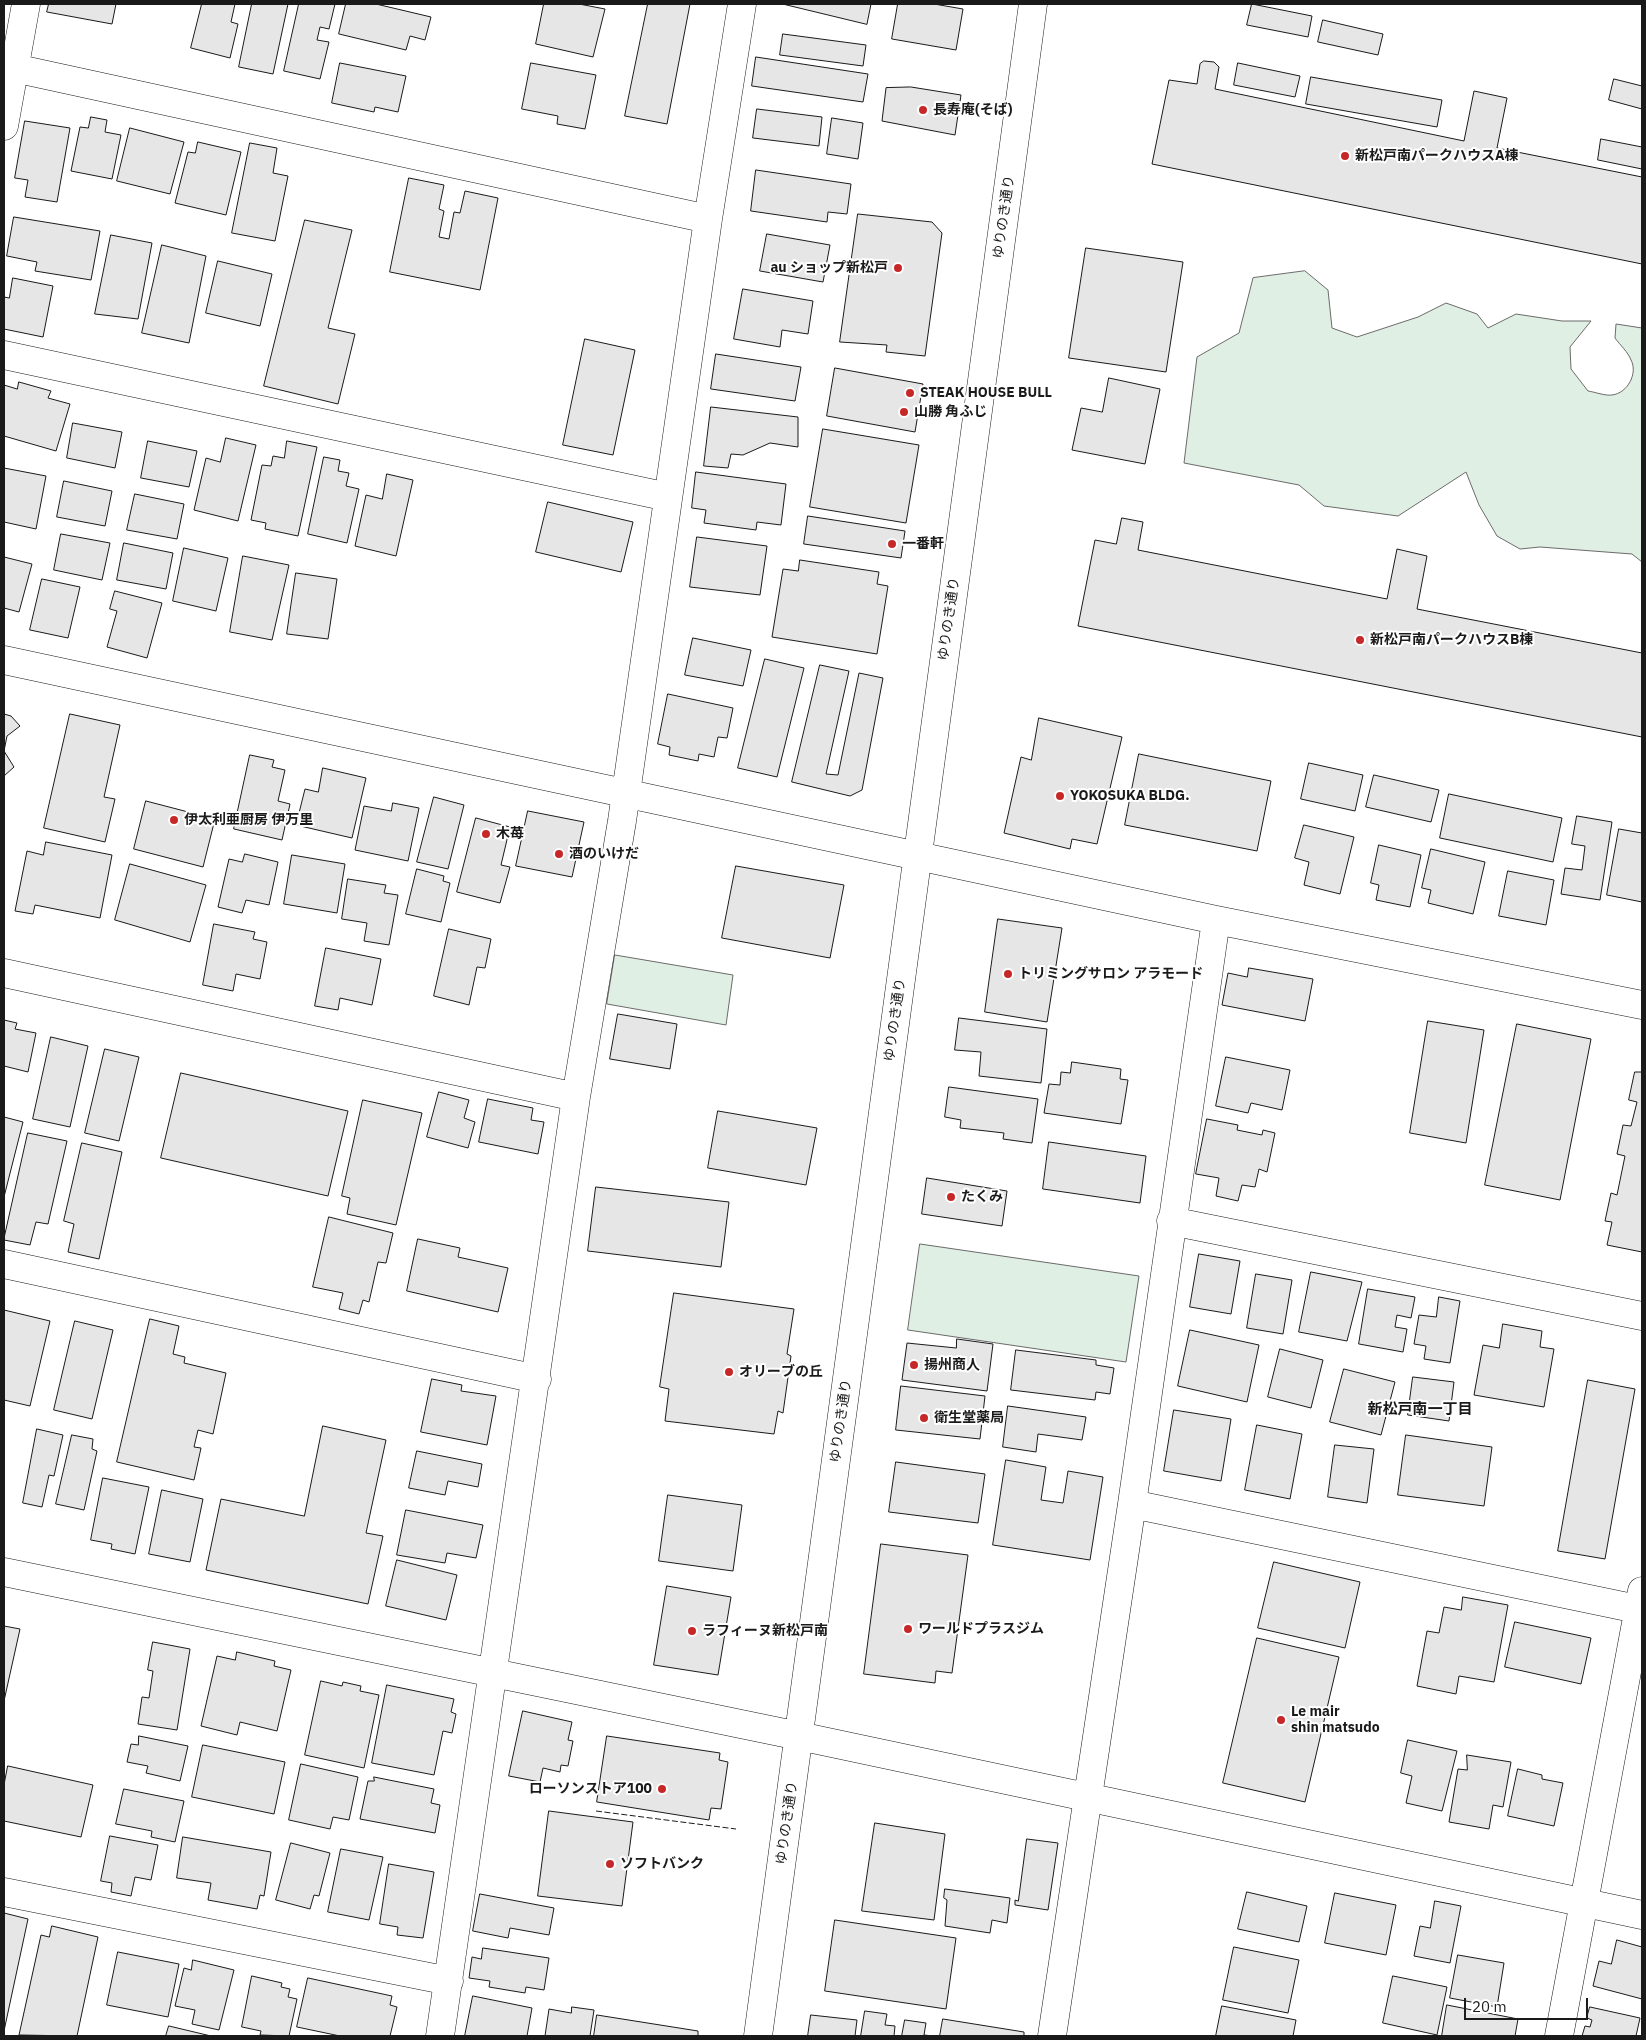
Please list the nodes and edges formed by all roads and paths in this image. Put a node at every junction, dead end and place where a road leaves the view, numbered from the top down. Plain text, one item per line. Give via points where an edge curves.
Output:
1 (26, 4) edge
2 (742, 4) edge
3 (1033, 4) edge
4 (14, 68) junction
5 (4, 126) edge
6 (708, 219) junction
7 (4, 355) edge
8 (668, 497) junction
9 (4, 660) edge
10 (625, 792) junction
11 (917, 855) junction
12 (1216, 920) junction
13 (4, 973) edge
14 (1642, 1005) edge
15 (576, 1097) junction
16 (1171, 1221) junction
17 (4, 1264) edge
18 (1642, 1316) edge
19 (537, 1379) junction
20 (1132, 1504) junction
21 (4, 1572) edge
22 (1641, 1603) edge
23 (494, 1674) junction
24 (799, 1736) junction
25 (1087, 1798) junction
26 (4, 1892) edge
27 (1585, 1903) junction
28 (1642, 1915) edge
29 (449, 1981) junction
30 (440, 2036) edge
31 (758, 2036) edge
32 (1052, 2036) edge
33 (1559, 2036) edge

1 - 4 street
2 - 6 street
3 - 11 street, ゆりのき通り
4 - 5 street
4 - 6 street
6 - 8 street
7 - 8 street
8 - 10 street
9 - 10 street
10 - 11 street
10 - 15 street
11 - 12 street
11 - 24 street, ゆりのき通り
12 - 14 street
12 - 16 street
13 - 15 street
15 - 19 street
16 - 18 street
16 - 20 street
17 - 19 street
19 - 23 street
20 - 22 street
20 - 25 street
21 - 23 street
22 - 27 street
23 - 24 street
23 - 29 street
24 - 25 street
24 - 31 street, ゆりのき通り
25 - 27 street
25 - 32 street
26 - 29 street
27 - 28 street
27 - 33 street
29 - 30 street

